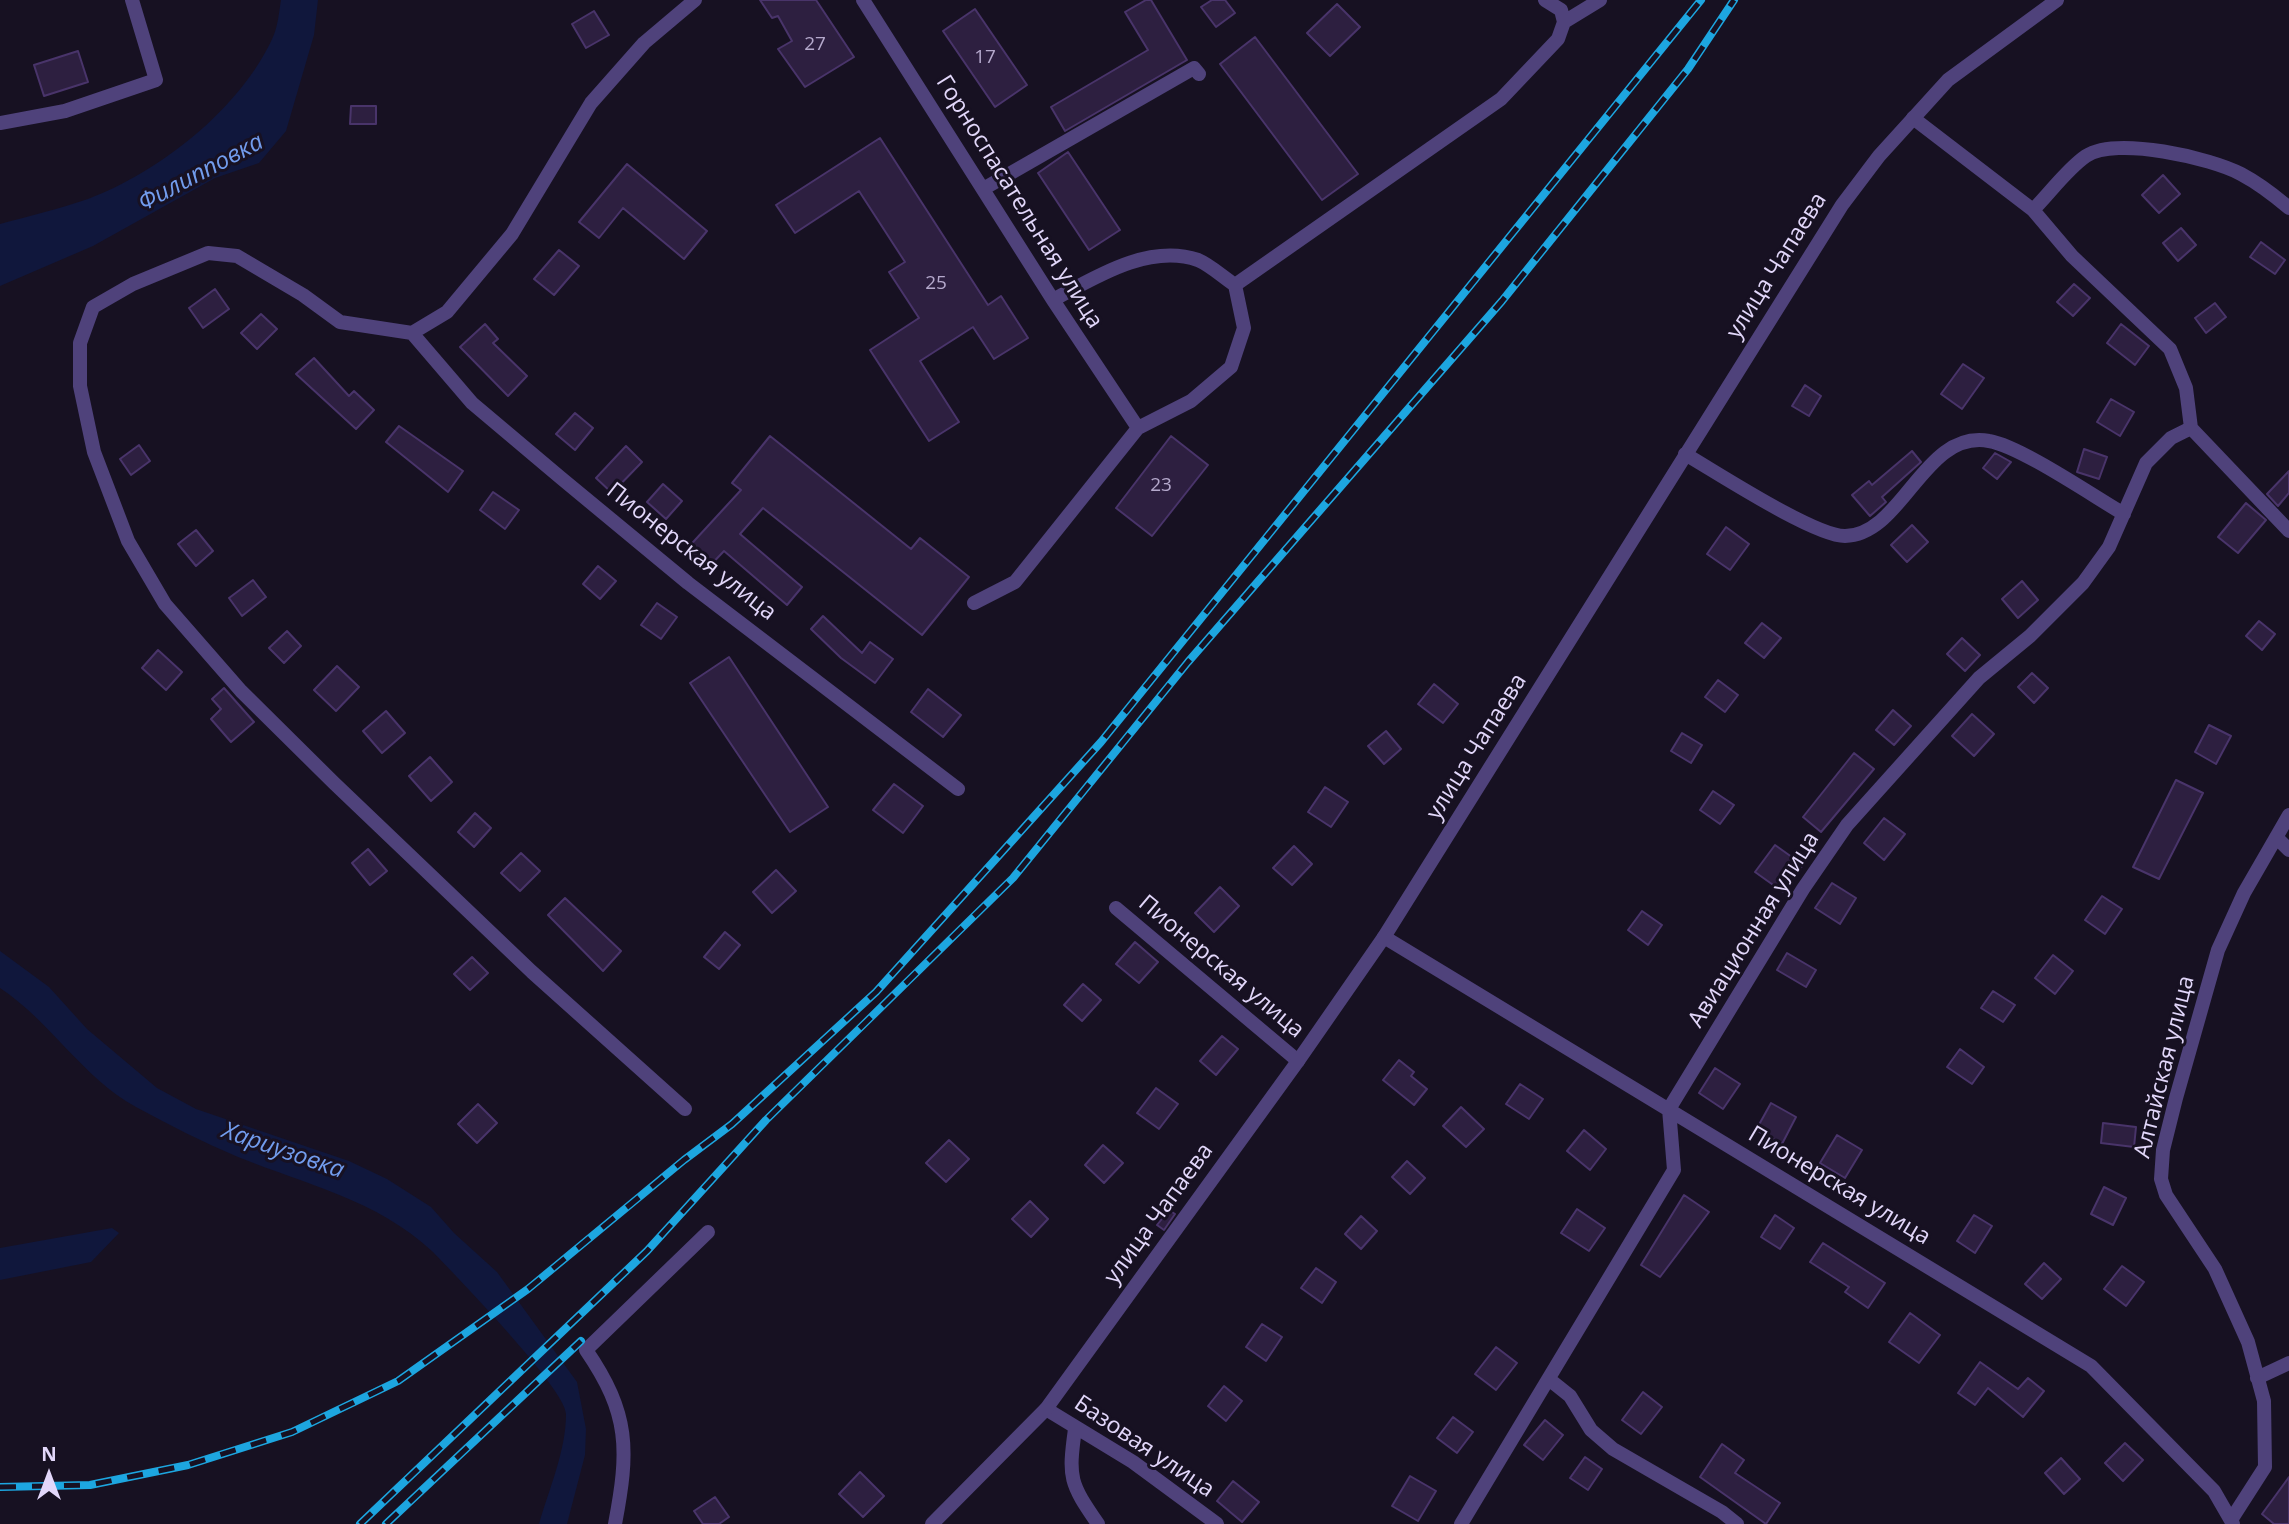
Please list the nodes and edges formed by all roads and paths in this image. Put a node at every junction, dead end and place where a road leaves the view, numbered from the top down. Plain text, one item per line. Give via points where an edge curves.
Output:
1 (132, 0) edge
2 (695, 0) edge
3 (863, 0) edge
4 (1545, 0) edge
5 (1600, 0) edge
6 (2057, 0) edge
7 (1564, 22) junction
8 (1199, 74) dead end
9 (1913, 118) junction
10 (0, 123) edge
11 (983, 189) junction
12 (2289, 208) edge
13 (2033, 209) junction
14 (1235, 285) junction
15 (1052, 300) junction
16 (411, 333) junction
17 (1138, 428) junction
18 (2191, 428) junction
19 (1685, 454) junction
20 (2124, 514) junction
21 (2289, 531) edge
22 (974, 603) dead end
23 (958, 789) dead end
24 (2289, 815) edge
25 (2277, 838) junction
26 (2289, 850) edge
27 (1115, 908) dead end
28 (1384, 937) junction
29 (1298, 1061) junction
30 (685, 1109) dead end
31 (1669, 1109) junction
32 (708, 1232) dead end
33 (2289, 1363) edge
34 (2258, 1378) junction
35 (1550, 1380) junction
36 (1046, 1409) junction
37 (1075, 1429) junction
38 (2232, 1522) edge
39 (615, 1524) edge
40 (932, 1524) edge
41 (1098, 1524) edge
42 (1217, 1524) edge
43 (1461, 1524) edge
44 (1737, 1524) edge

1 - 10 street via 156,80 65,111
2 - 16 street via 644,43 591,103 512,234 447,312
3 - 11 street, Горноспасательная улица
4 - 7 street via 1561,10
5 - 7 street
6 - 9 street, улица Чапаева via 1948,80
7 - 14 street via 1558,39 1501,99
8 - 11 street via 1194,68
9 - 13 street
9 - 19 street, улица Чапаева via 1842,205
11 - 15 street, Горноспасательная улица
12 - 13 street via 2241,173 2149,148 2087,155
13 - 18 street via 2072,256 2170,349 2186,388
14 - 15 street via 1199,261 1162,256 1110,270
14 - 17 street via 1244,328 1231,367 1191,401
15 - 17 street, Горноспасательная улица
16 - 23 street, Пионерская улица via 472,403 572,487 688,583
16 - 30 street via 340,322 237,256 208,253 133,284 93,307 80,343 80,386 94,453 128,541 165,604 241,691 532,972
17 - 22 street via 1015,582
18 - 20 street, Авиационная улица via 2171,438 2147,463
18 - 21 street
19 - 20 street via 1821,530 1843,536 1860,534 1875,525 1940,456 1966,440 1991,441 2018,453
19 - 28 street, улица Чапаева
20 - 31 street, Авиационная улица via 2109,547 2084,583 1979,678 1847,825
24 - 25 street, Алтайская улица
25 - 26 street
25 - 34 street, Алтайская улица via 2244,893 2218,950 2163,1150 2161,1179 2166,1195 2215,1269 2248,1342
27 - 29 street, Пионерская улица
28 - 29 street, улица Чапаева
28 - 31 street, Пионерская улица
29 - 36 street, улица Чапаева
31 - 35 street via 1674,1170
31 - 38 street, Пионерская улица via 2091,1366 2214,1491
32 - 39 street via 586,1350 620,1413 626,1467
33 - 34 street
34 - 38 street, Алтайская улица via 2264,1401 2265,1467
35 - 43 street
35 - 44 street via 1570,1396 1591,1430 1613,1449
36 - 37 street, Базовая улица
36 - 40 street, улица Чапаева
37 - 41 street via 1070,1465 1073,1487
37 - 42 street, Базовая улица via 1133,1462

